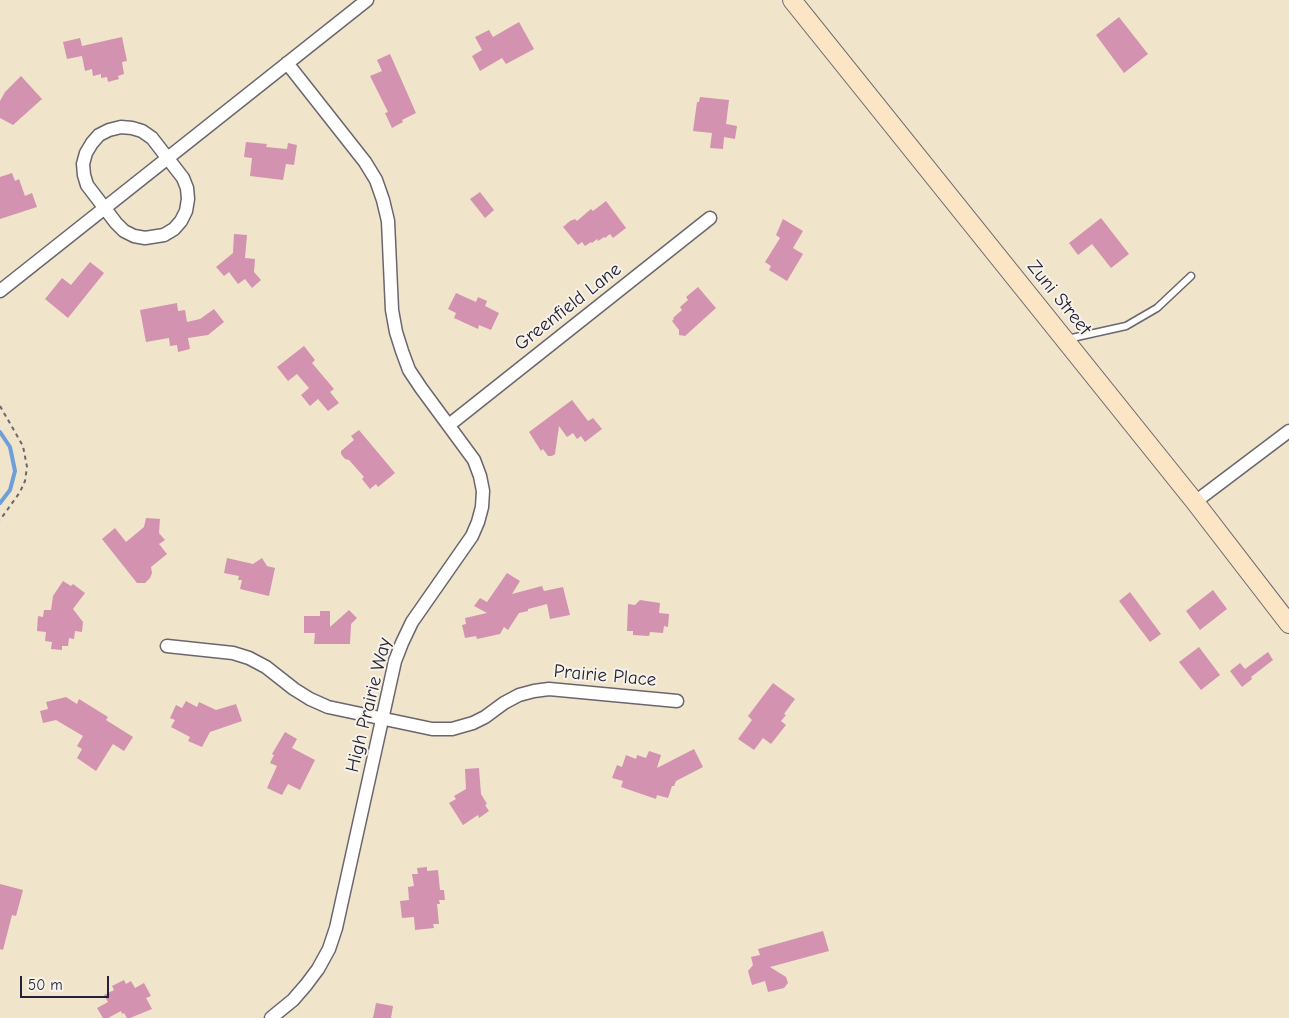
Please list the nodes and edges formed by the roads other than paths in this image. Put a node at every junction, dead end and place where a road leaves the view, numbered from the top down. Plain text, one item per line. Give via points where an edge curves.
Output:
1 (367, 0) edge
2 (792, 0) edge
3 (287, 63) junction
4 (168, 158) junction
5 (104, 209) junction
6 (710, 218) dead end
7 (1191, 276) dead end
8 (0, 291) edge
9 (1067, 342) junction
10 (449, 425) junction
11 (1289, 431) edge
12 (1195, 502) junction
13 (1289, 624) edge
14 (167, 646) dead end
15 (677, 701) dead end
16 (382, 719) junction
17 (271, 1018) edge

1 - 3 street
2 - 9 street, Zuni Street
3 - 4 street
3 - 10 street, High Prairie Way via 376,180 388,221 392,310 399,342 409,370
4 - 5 street
4 - 5 street via 187,188 186,211 174,229 156,238 134,236 124,231
4 - 5 street via 142,131 121,127 99,135 86,153 83,164 92,193
5 - 8 street
6 - 10 street, Greenfield Lane
7 - 9 lane via 1157,308 1126,326 1072,338
9 - 12 street, Zuni Street
10 - 16 street, High Prairie Way via 474,460 483,491 482,507 472,536 412,622 402,643
11 - 12 street
12 - 13 street, Zuni Street
14 - 16 street, Prairie Place via 233,653 249,658 310,699
15 - 16 street, Prairie Place via 549,689 519,695 485,717 459,728 432,729
16 - 17 street, High Prairie Way via 336,928 318,969 292,1000

